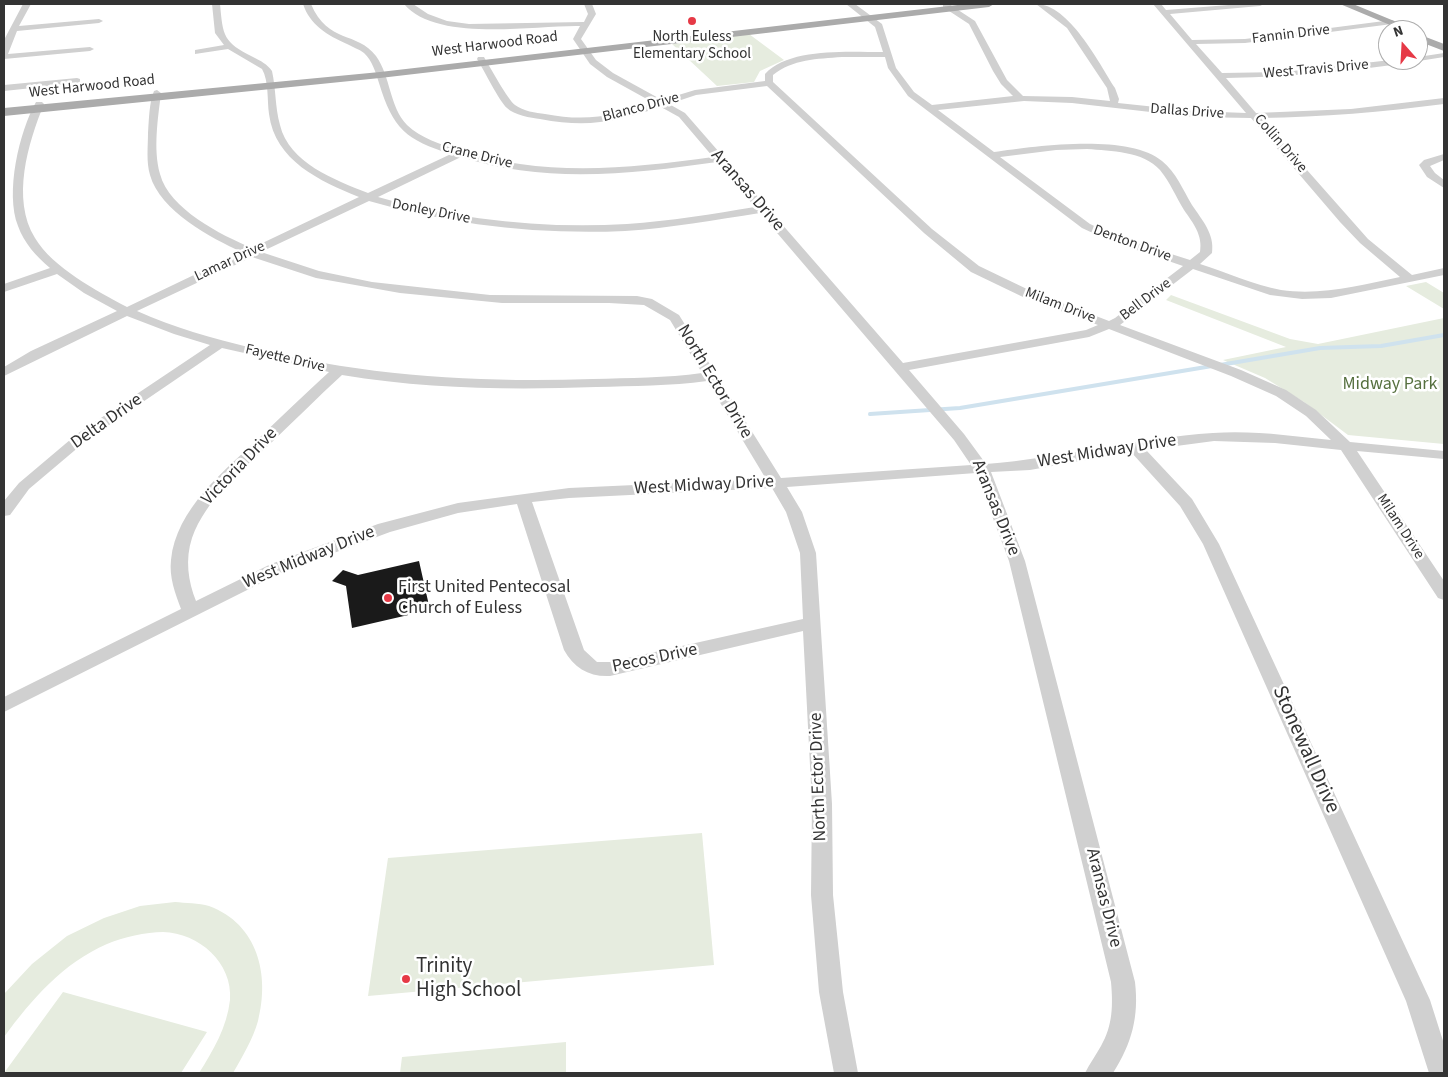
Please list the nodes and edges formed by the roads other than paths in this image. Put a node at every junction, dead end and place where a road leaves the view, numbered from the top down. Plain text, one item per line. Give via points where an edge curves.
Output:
1 (27, 4) edge
2 (216, 4) edge
3 (307, 4) edge
4 (408, 4) edge
5 (588, 4) edge
6 (850, 4) edge
7 (989, 4) edge
8 (1040, 4) edge
9 (1157, 4) edge
10 (1260, 4) edge
11 (1336, 4) edge
12 (1345, 4) edge
13 (951, 5) edge
14 (1164, 12) junction
15 (868, 16) junction
16 (1380, 20) edge
17 (1381, 20) edge
18 (99, 21) dead end
19 (587, 24) junction
20 (1378, 24) edge
21 (13, 29) junction
22 (1428, 37) edge
23 (1428, 41) edge
24 (1190, 42) junction
25 (1444, 43) edge
26 (229, 46) junction
27 (1444, 48) edge
28 (90, 49) dead end
29 (582, 50) junction
30 (198, 52) dead end
31 (886, 55) junction
32 (4, 56) edge
33 (1444, 56) edge
34 (1428, 58) edge
35 (482, 61) junction
36 (1378, 64) edge
37 (380, 73) junction
38 (1219, 76) junction
39 (77, 81) dead end
40 (769, 83) junction
41 (270, 84) junction
42 (4, 88) edge
43 (157, 95) junction
44 (1021, 99) junction
45 (1444, 102) edge
46 (663, 103) junction
47 (1113, 105) junction
48 (38, 107) junction
49 (4, 108) edge
50 (930, 108) junction
51 (4, 112) edge
52 (1256, 116) junction
53 (458, 155) junction
54 (992, 155) junction
55 (1444, 157) edge
56 (720, 159) junction
57 (1444, 184) edge
58 (370, 197) junction
59 (763, 208) junction
60 (250, 252) junction
61 (1191, 265) junction
62 (59, 269) junction
63 (1444, 272) edge
64 (1410, 278) junction
65 (4, 288) edge
66 (125, 312) junction
67 (1110, 325) junction
68 (220, 344) junction
69 (898, 368) junction
70 (338, 371) junction
71 (1231, 371) joint
72 (4, 372) edge
73 (710, 376) junction
74 (1135, 446) junction
75 (1346, 446) junction
76 (1444, 455) edge
77 (982, 469) junction
78 (776, 483) junction
79 (523, 498) junction
80 (4, 511) edge
81 (1444, 594) edge
82 (191, 611) junction
83 (813, 623) junction
84 (4, 705) edge
85 (846, 1073) edge
86 (1098, 1073) edge
87 (1441, 1073) edge

1 - 21 street
2 - 26 street via 219,33
3 - 37 street, Crane Drive via 311,16 321,28 366,50
4 - 19 street via 428,18 466,25
5 - 19 street via 592,14
6 - 15 street, Denton Drive
7 - 13 main road, West Harwood Road
8 - 47 street via 1070,26 1110,88 1115,99
9 - 14 street, Collin Drive
10 - 14 street
11 - 16 main road
12 - 17 main road
13 - 15 main road, West Harwood Road
13 - 44 street via 972,23 997,71
14 - 24 street, Collin Drive
15 - 29 main road, West Harwood Road
15 - 31 street, Denton Drive via 881,30
18 - 21 street
19 - 29 street via 577,36
20 - 24 street, Fannin Drive via 1245,41
21 - 32 street
22 - 25 main road
23 - 27 main road
24 - 38 street, Collin Drive
26 - 30 street
26 - 41 street, Donley Drive via 264,66
28 - 32 street
29 - 35 main road, West Harwood Road
29 - 46 street, Aransas Drive via 610,75
31 - 40 street via 795,61 772,70
31 - 50 street, Denton Drive via 902,85
33 - 34 street
35 - 37 main road, West Harwood Road
35 - 46 street, Blanco Drive via 511,107 532,115 566,121 594,121 620,117
36 - 38 street, West Travis Drive via 1284,75
37 - 41 main road, West Harwood Road
37 - 53 street, Crane Drive via 394,112 404,127 422,140
38 - 52 street, Collin Drive
39 - 42 street
40 - 46 street, Blanco Drive via 695,93
40 - 67 street, Milam Drive via 928,232 962,259 1010,287
41 - 43 main road, West Harwood Road
41 - 58 street, Donley Drive via 276,125 290,152 316,174
43 - 48 main road, West Harwood Road
43 - 60 street, North Ector Drive via 153,158 156,178 171,200 198,224
44 - 47 street, Dallas Drive via 1060,99
44 - 50 street, Dallas Drive
45 - 52 street, Dallas Drive via 1363,112
46 - 56 street, Aransas Drive via 682,115
47 - 52 street, Dallas Drive
48 - 49 main road, West Harwood Road
48 - 51 main road, West Harwood Road
48 - 62 street, Fayette Drive via 18,179 22,220 28,238
50 - 54 street, Denton Drive
52 - 64 street, Collin Drive via 1344,220 1364,241
53 - 56 street, Crane Drive via 508,165 580,171 639,170
53 - 58 street, Lamar Drive
54 - 61 street, Denton Drive via 1086,226
54 - 61 street, Bell Drive via 1049,146 1080,145 1129,151 1156,160 1204,231 1208,246 1206,253
55 - 57 street via 1424,165
56 - 59 street, Aransas Drive
58 - 59 street, Donley Drive via 454,218 570,228 656,225
58 - 60 street, Lamar Drive
59 - 69 street, Aransas Drive
60 - 66 street, Lamar Drive
60 - 73 street, North Ector Drive via 315,274 389,289 525,300 623,299 648,302 675,318
61 - 64 street, Denton Drive via 1274,292 1301,296 1331,294
61 - 67 street, Bell Drive
62 - 65 street
62 - 66 street, Fayette Drive
63 - 64 street, Denton Drive
66 - 68 street, Fayette Drive
66 - 72 street, Lamar Drive
67 - 69 street, Bell Drive via 1089,333
67 - 71 street, Milam Drive
68 - 70 street, Fayette Drive via 283,361
68 - 80 street, Delta Drive via 82,438 24,486
69 - 77 street, Aransas Drive via 972,453
70 - 73 street, Fayette Drive via 496,384 574,384
70 - 82 street, Victoria Drive via 202,503 178,559 183,596
71 - 75 street, Milam Drive via 1295,402
73 - 78 street, North Ector Drive
74 - 75 street, West Midway Drive via 1214,437
74 - 77 street, West Midway Drive via 1030,465
74 - 87 street, Stonewall Drive via 1186,503 1211,544 1418,1000
75 - 76 street, West Midway Drive
75 - 81 street, Milam Drive
77 - 78 street, West Midway Drive
77 - 86 street, Aransas Drive via 1016,561 1123,982 1125,1012 1117,1040
78 - 79 street, West Midway Drive
78 - 83 street, North Ector Drive via 794,512 808,554
79 - 82 street, West Midway Drive via 458,508 384,528 277,568
79 - 83 street, Pecos Drive via 573,650 585,665 600,670 610,669
82 - 84 street, West Midway Drive
83 - 85 street, North Ector Drive via 822,804 822,895 831,992

